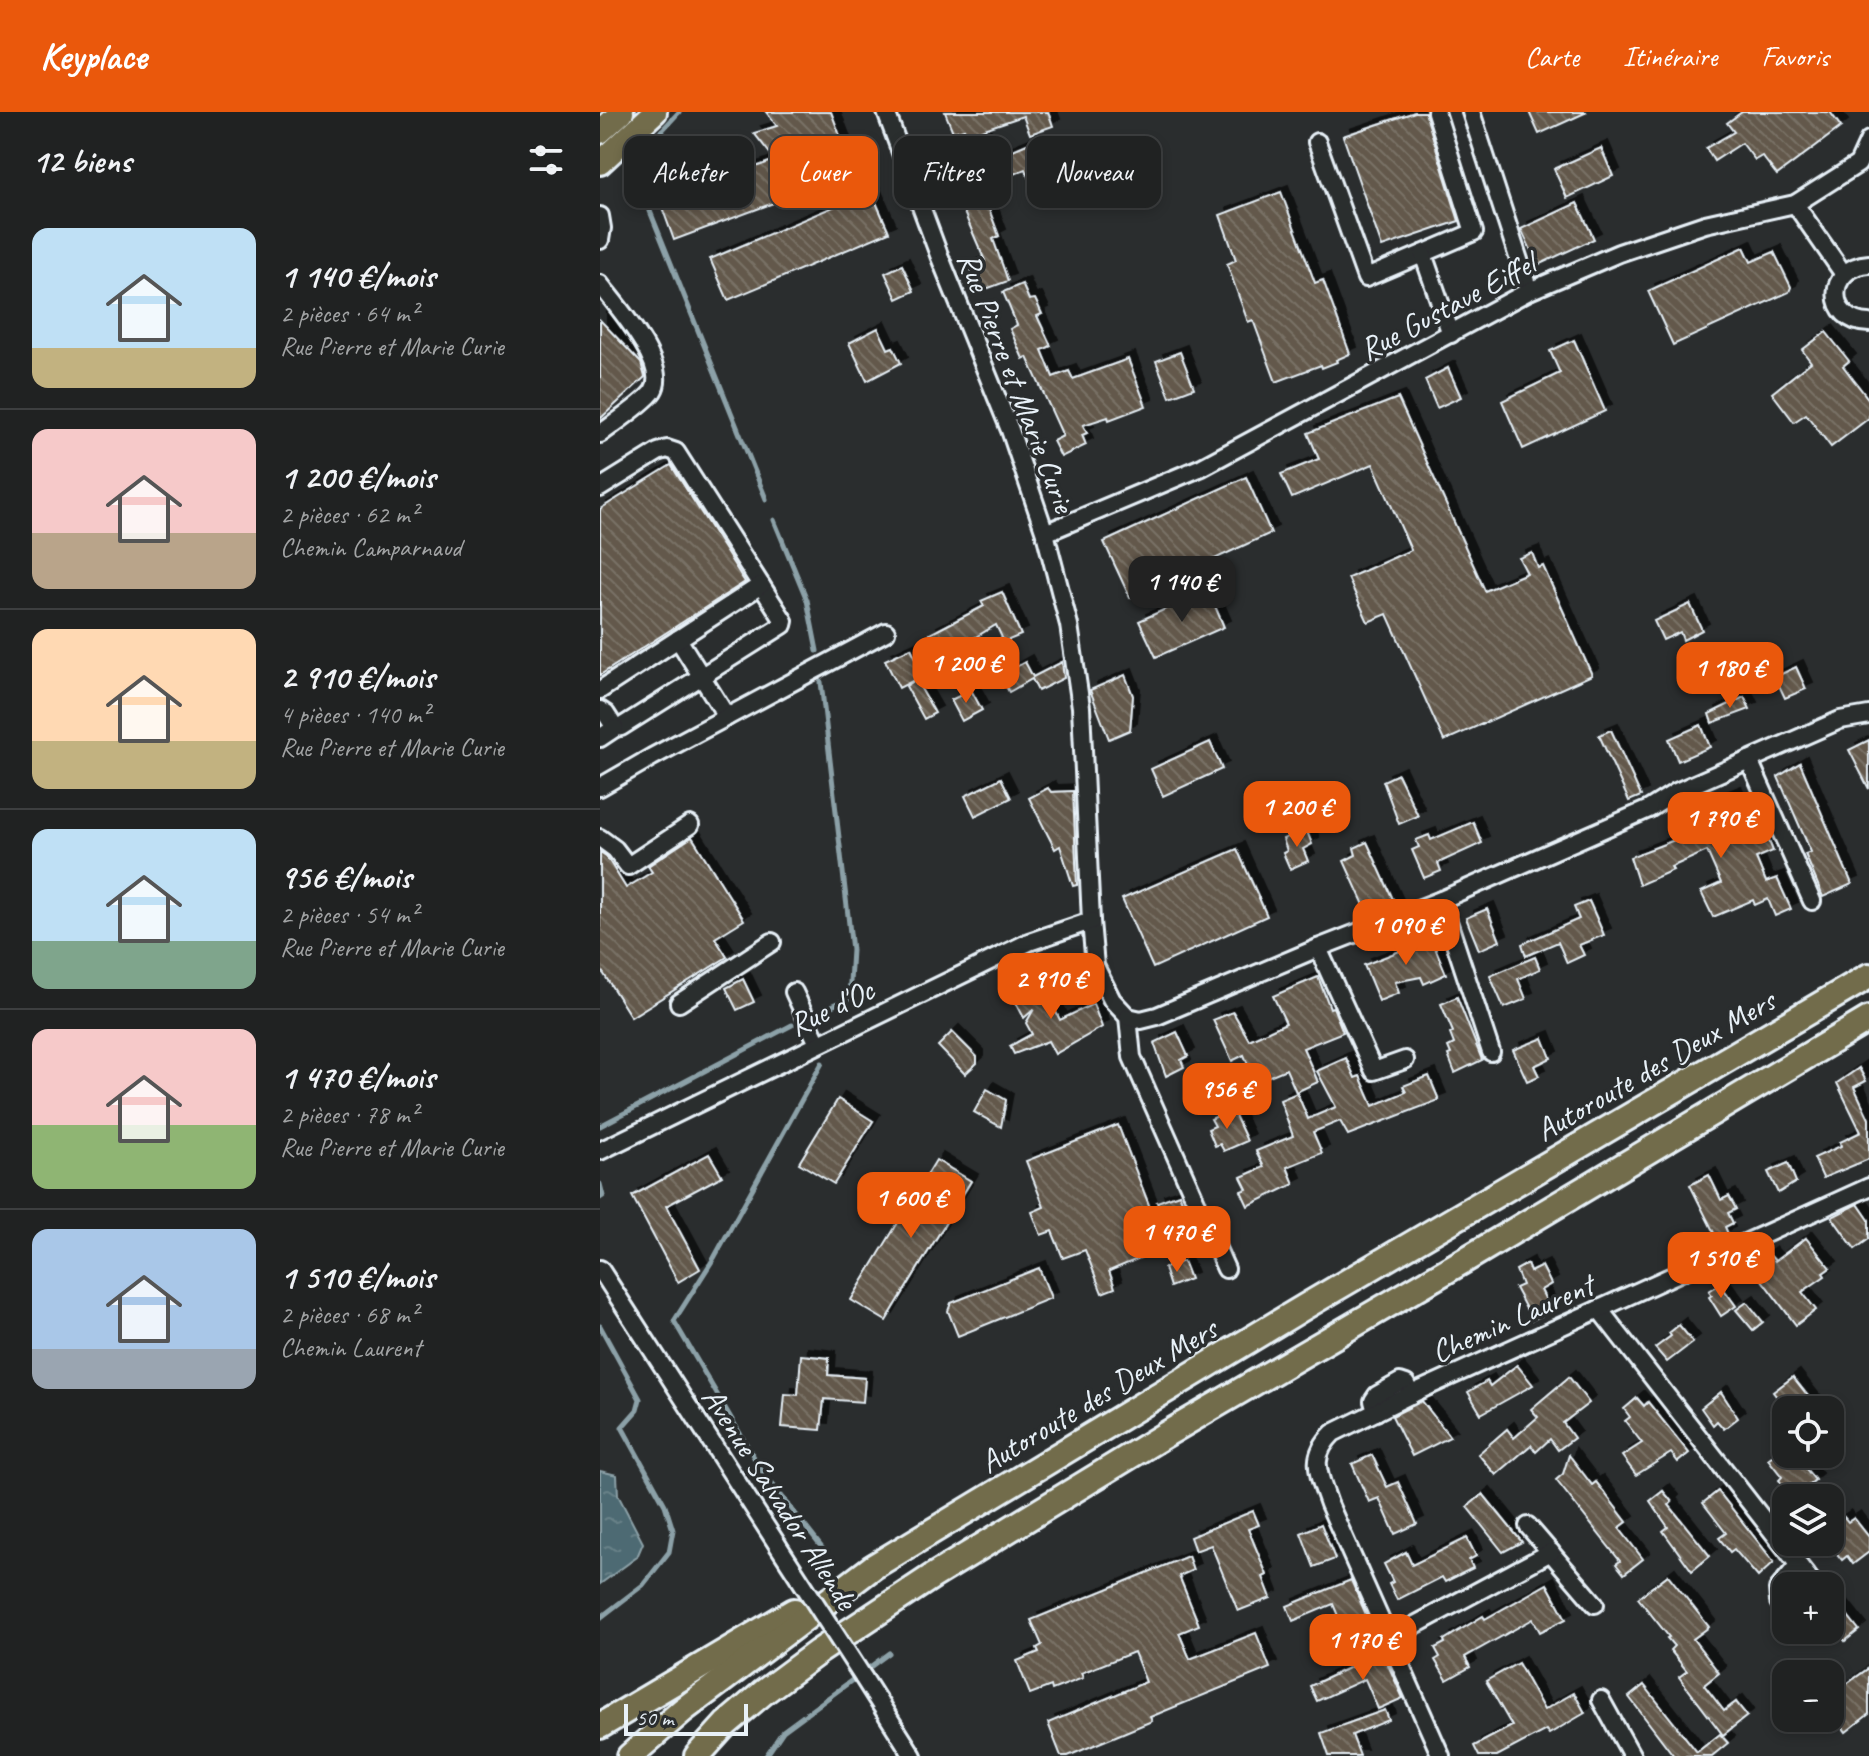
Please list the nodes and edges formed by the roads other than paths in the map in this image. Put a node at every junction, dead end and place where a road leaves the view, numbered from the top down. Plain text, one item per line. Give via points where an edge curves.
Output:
1 (622, 112) edge
2 (655, 112) edge
3 (886, 112) edge
4 (1436, 112) edge
5 (1471, 112) edge
6 (600, 132) edge
7 (1869, 140) edge
8 (1317, 142) dead end
9 (600, 163) edge
10 (1795, 204) junction
11 (600, 216) edge
12 (600, 240) edge
13 (1423, 254) junction
14 (1869, 264) edge
15 (1843, 273) junction
16 (600, 284) edge
17 (1529, 291) junction
18 (1869, 323) edge
19 (1451, 334) junction
20 (600, 434) edge
21 (600, 488) edge
22 (1045, 533) junction
23 (761, 585) junction
24 (886, 632) dead end
25 (678, 639) junction
26 (702, 676) junction
27 (600, 690) edge
28 (600, 710) edge
29 (1869, 715) edge
30 (727, 717) junction
31 (607, 733) edge
32 (1749, 760) junction
33 (600, 787) edge
34 (690, 825) dead end
35 (600, 838) edge
36 (1441, 900) junction
37 (1812, 901) dead end
38 (1091, 921) junction
39 (772, 942) dead end
40 (1318, 948) junction
41 (1869, 976) edge
42 (794, 992) dead end
43 (679, 1003) dead end
44 (1128, 1017) junction
45 (1869, 1019) edge
46 (818, 1044) junction
47 (1491, 1052) dead end
48 (1405, 1060) dead end
49 (600, 1151) edge
50 (1869, 1187) edge
51 (600, 1269) edge
52 (1226, 1269) dead end
53 (1599, 1309) junction
54 (1528, 1526) dead end
55 (1551, 1552) junction
56 (1798, 1565) junction
57 (873, 1567) junction
58 (1792, 1572) edge
59 (1804, 1572) edge
60 (1595, 1604) dead end
61 (1389, 1639) junction
62 (1601, 1700) dead end
63 (600, 1726) edge
64 (630, 1756) edge
65 (697, 1756) edge
66 (913, 1756) edge
67 (1441, 1756) edge
68 (1632, 1756) edge

1 - 6 main road
2 - 9 main road
3 - 22 street, Rue Pierre et Marie Curie
4 - 13 street via 1474,232
5 - 17 street
7 - 10 street, Rue Gustave Eiffel via 1858,164
8 - 13 street via 1366,278
10 - 15 street
10 - 17 street, Rue Gustave Eiffel via 1705,224
11 - 12 street
13 - 19 street
14 - 15 street
15 - 18 street via 1838,306 1855,322
16 - 20 street via 651,357 656,380 653,392
17 - 19 street, Rue Gustave Eiffel
19 - 22 street, Rue Gustave Eiffel via 1202,467
21 - 23 street via 658,452 676,452
22 - 38 street, Rue Pierre et Marie Curie via 1069,625 1081,707
23 - 25 street
23 - 26 street via 783,625
24 - 30 street
25 - 26 street
25 - 27 street
26 - 30 street
26 - 31 street
28 - 31 street via 606,714
29 - 32 street via 1840,720
30 - 33 street
32 - 36 street
32 - 37 street
34 - 35 street via 628,866
36 - 40 street
36 - 47 street
38 - 44 street, Rue Pierre et Marie Curie via 1095,966 1112,1000
38 - 46 street, Rue d'Oc via 1029,942
39 - 43 street
40 - 44 street via 1157,1016
40 - 48 street via 1374,1071
41 - 57 highway, Autoroute des Deux Mers
42 - 46 street
44 - 52 street via 1132,1057
45 - 65 highway via 933,1576 764,1692
46 - 49 street, Rue d'Oc
50 - 53 street, Chemin Laurent
51 - 66 street, Avenue Salvador Allende, bridge
53 - 56 street
53 - 61 street, Chemin Laurent via 1333,1433 1318,1452 1317,1468 1329,1504
54 - 55 street
55 - 60 street
55 - 61 street
56 - 58 street
56 - 59 street
57 - 63 highway
57 - 64 highway, Autoroute des Deux Mers
61 - 67 street
62 - 68 street

